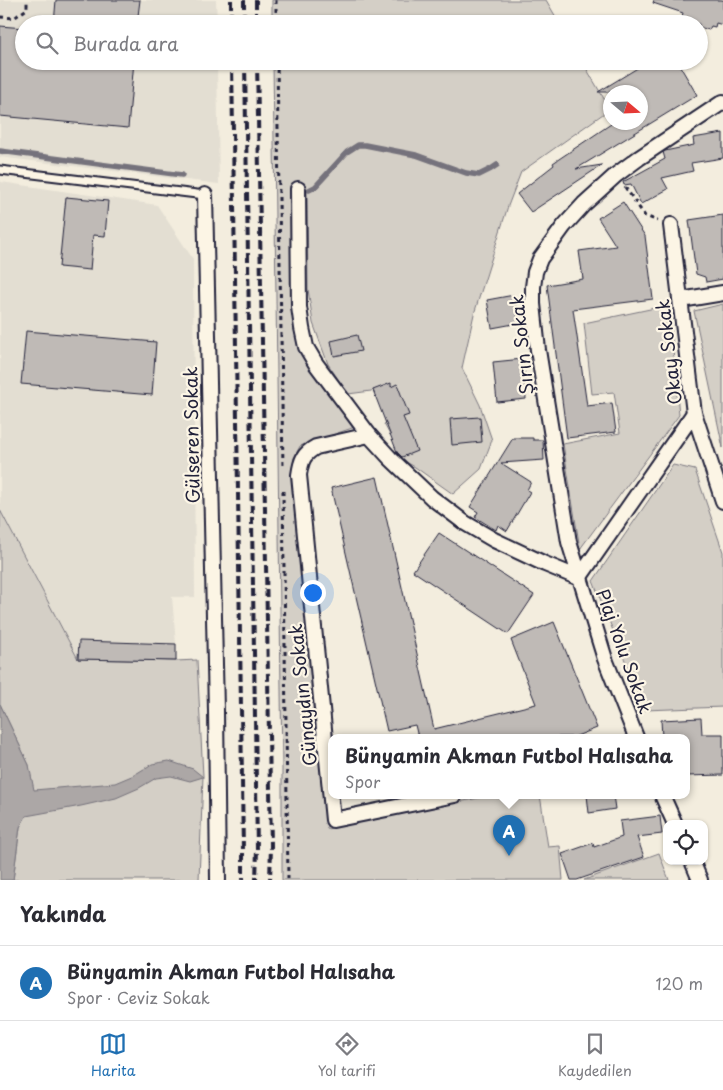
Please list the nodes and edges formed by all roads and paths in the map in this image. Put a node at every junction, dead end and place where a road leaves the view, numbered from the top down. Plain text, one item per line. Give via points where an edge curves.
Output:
1 (27, 0) edge
2 (276, 0) edge
3 (18, 15) edge
4 (276, 15) edge
5 (0, 17) edge
6 (15, 17) edge
7 (723, 102) edge
8 (0, 170) edge
9 (616, 174) junction
10 (298, 189) dead end
11 (205, 195) joint
12 (645, 216) dead end
13 (671, 225) dead end
14 (723, 293) edge
15 (681, 300) junction
16 (694, 413) junction
17 (369, 435) junction
18 (723, 501) edge
19 (580, 578) junction
20 (635, 734) edge
21 (328, 769) edge
22 (331, 799) edge
23 (435, 799) edge
24 (664, 799) edge
25 (673, 820) edge
26 (694, 865) edge
27 (218, 880) edge
28 (700, 880) edge

1 - 3 path via 27,9
2 - 4 path
5 - 6 path
7 - 9 street, Şırın Sokak
8 - 11 lane, Gülseren Sokak
9 - 12 path
9 - 19 street, Şırın Sokak via 584,204 548,246 535,272 533,287 539,360 569,542
10 - 17 street via 299,307 306,347
11 - 27 street, Gülseren Sokak
13 - 15 street, Okay Sokak
14 - 15 street
15 - 16 street, Okay Sokak
16 - 18 street, Okay Sokak
16 - 19 street
17 - 19 street via 432,498 465,523 494,540
17 - 21 street, Günaydın Sokak via 316,447 304,457 299,475
19 - 20 street, Plaj Yolu Sokak via 605,659
22 - 23 street, Günaydın Sokak via 333,820
24 - 25 street
26 - 28 street

